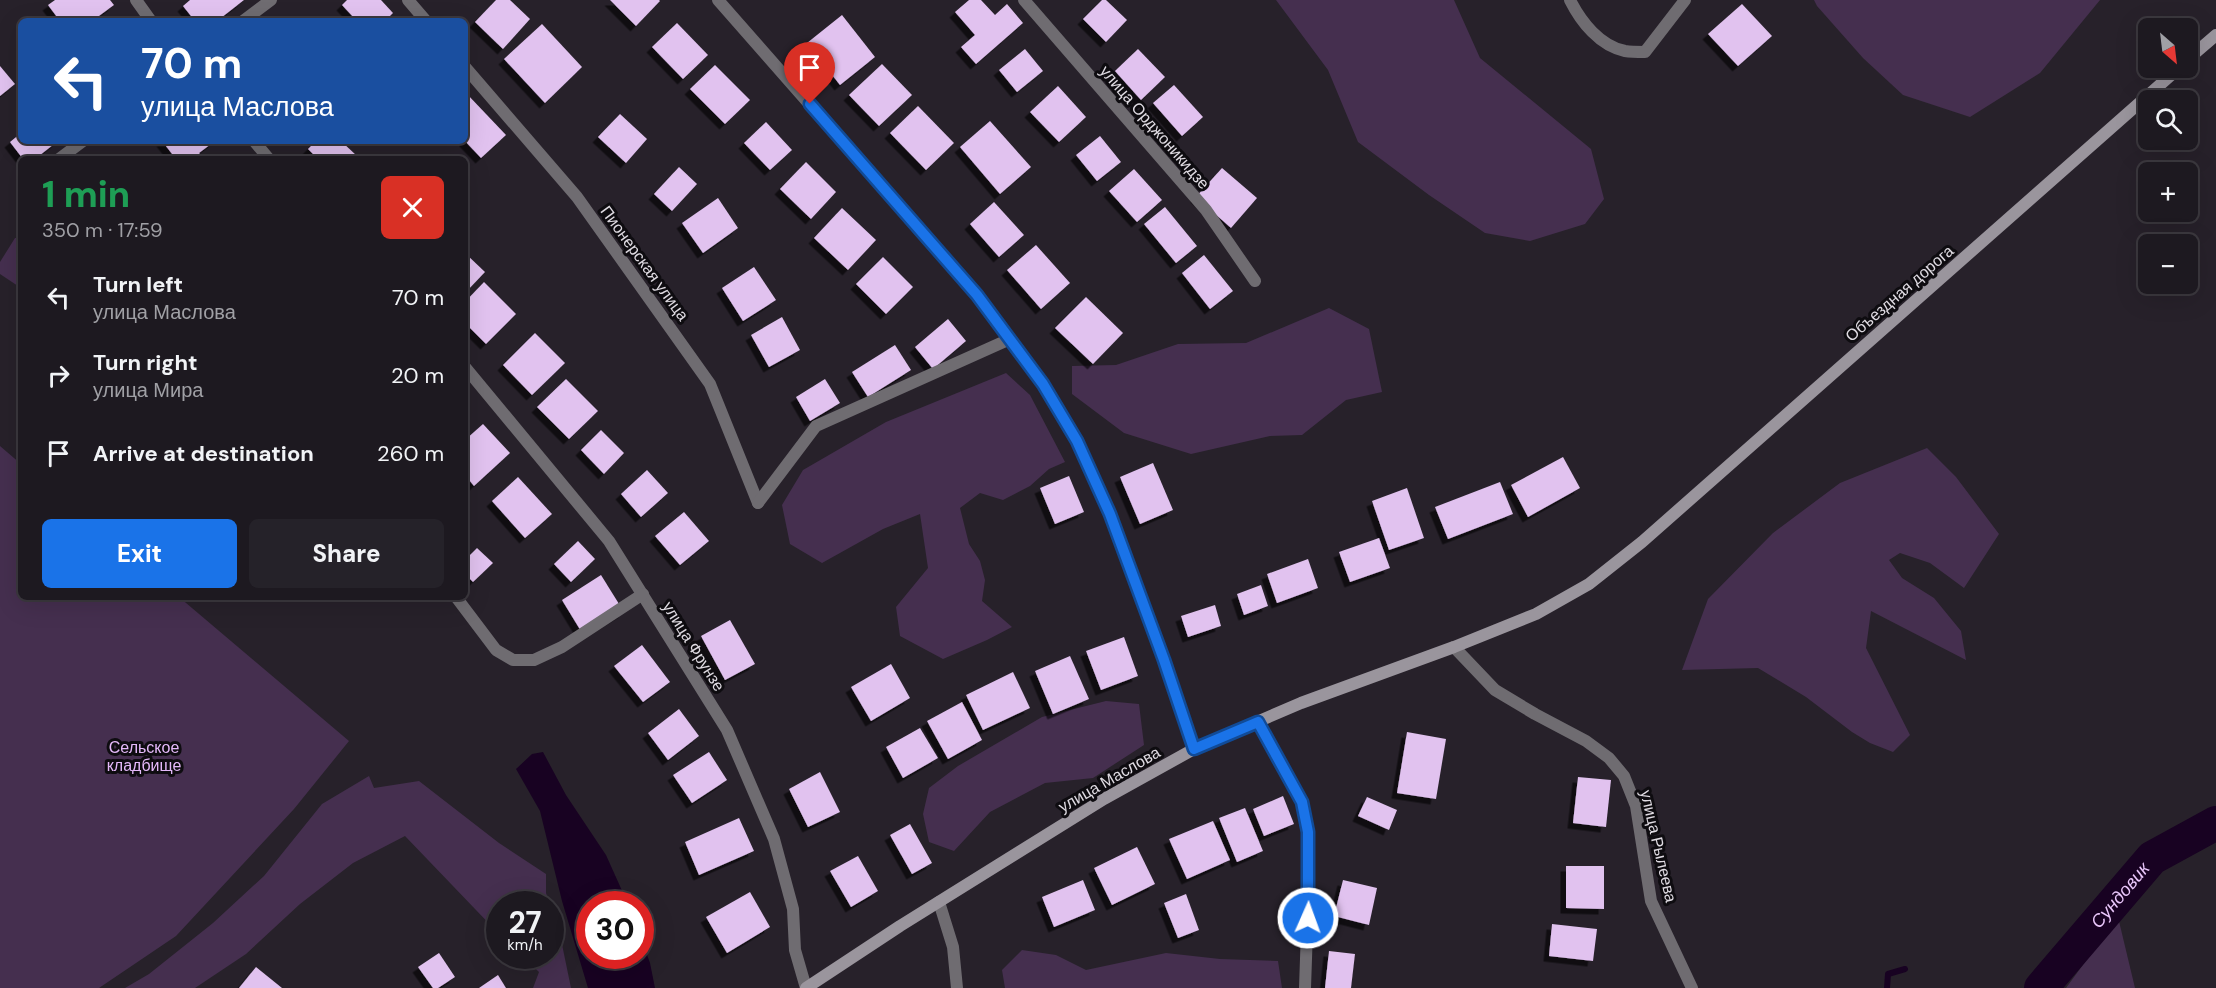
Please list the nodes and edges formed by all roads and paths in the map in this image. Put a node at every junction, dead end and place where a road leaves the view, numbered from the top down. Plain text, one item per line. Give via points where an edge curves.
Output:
1 (136, 0) edge
2 (271, 0) edge
3 (408, 0) edge
4 (718, 0) edge
5 (1024, 0) edge
6 (1570, 0) edge
7 (1685, 0) edge
8 (149, 18) edge
9 (247, 18) edge
10 (423, 18) edge
11 (2216, 35) edge
12 (2198, 51) edge
13 (468, 70) edge
14 (2168, 78) edge
15 (79, 144) edge
16 (256, 144) edge
17 (63, 156) edge
18 (266, 156) edge
19 (1255, 281) dead end
20 (1010, 339) junction
21 (468, 371) edge
22 (1642, 542) joint
23 (643, 594) junction
24 (458, 600) edge
25 (1454, 647) junction
26 (1258, 722) junction
27 (1194, 749) junction
28 (939, 902) junction
29 (806, 988) edge
30 (957, 988) edge
31 (1305, 988) edge
32 (1692, 988) edge

1 - 8 street
2 - 9 street
3 - 10 street
4 - 20 street via 977,295
5 - 19 street, улица Орджоникидзе via 1206,210
6 - 7 street via 1594,36 1624,51 1645,52
11 - 12 main road
13 - 20 street, Пионерская улица via 577,197 710,384 758,503 816,426
14 - 22 main road, Объездная дорога
15 - 17 street
16 - 18 street
20 - 27 street via 1077,441 1105,504
21 - 23 street, улица Фрунзе via 609,541
22 - 25 main road, улица Маслова via 1589,584 1536,614
23 - 24 street via 562,647 534,660 513,660 496,650
23 - 29 street, улица Фрунзе via 727,730 774,839 793,909 795,950
25 - 26 main road, улица Маслова
25 - 32 street, улица Рылеева via 1495,690 1586,741 1609,758 1624,776 1636,806 1651,901
26 - 27 main road, улица Маслова
26 - 31 street via 1302,802 1308,832
27 - 28 main road, улица Маслова via 1104,799
28 - 29 main road, улица Маслова
28 - 30 street via 953,947

